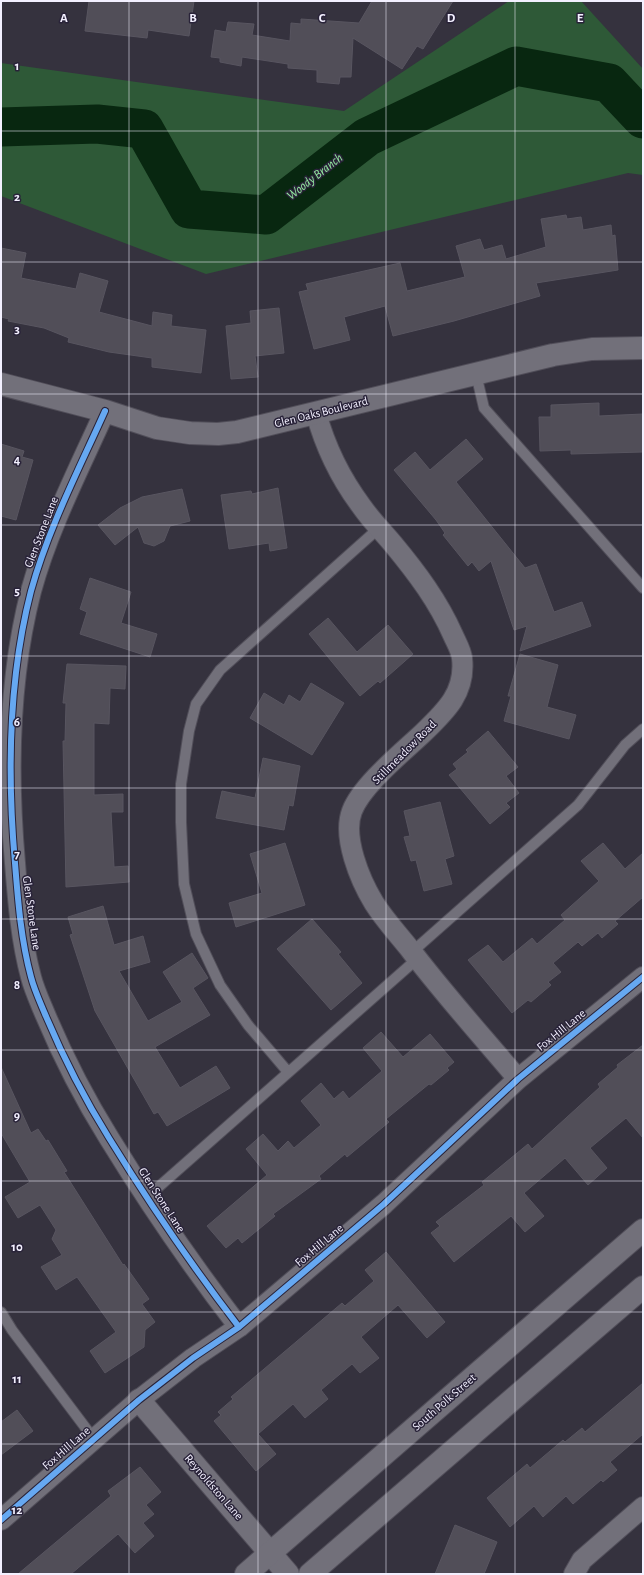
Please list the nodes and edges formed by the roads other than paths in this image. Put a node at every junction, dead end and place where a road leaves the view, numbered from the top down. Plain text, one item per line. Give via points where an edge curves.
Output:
1 (643, 348) edge
2 (476, 374) junction
3 (1, 384) edge
4 (104, 411) junction
5 (316, 413) junction
6 (379, 528) junction
7 (643, 588) edge
8 (643, 729) edge
9 (414, 955) junction
10 (643, 978) edge
11 (288, 1072) junction
12 (518, 1079) junction
13 (146, 1198) junction
14 (643, 1230) edge
15 (643, 1287) edge
16 (1, 1312) edge
17 (239, 1327) junction
18 (139, 1400) junction
19 (94, 1439) junction
20 (643, 1507) edge
21 (1, 1520) edge
22 (270, 1553) junction
23 (246, 1574) edge
24 (288, 1574) edge
25 (310, 1574) edge
26 (574, 1574) edge

1 - 2 main road, Glen Oaks Boulevard via 592,349 553,355
2 - 5 main road, Glen Oaks Boulevard
2 - 7 lane via 484,408
3 - 4 main road, Glen Oaks Boulevard
4 - 5 main road, Glen Oaks Boulevard via 157,428 218,434 237,432
4 - 13 street, Glen Stone Lane via 55,522 32,589 17,658 12,710 12,830 19,920 31,978 60,1051 92,1110
5 - 6 street, Stillmeadow Road via 322,435 350,490
6 - 9 street, Stillmeadow Road via 432,595 462,655 463,678 450,705 359,797 352,812 351,844 364,884 374,904
6 - 11 lane via 220,670 196,704 189,731 181,784 180,822 184,884 196,934 220,985
8 - 9 lane via 625,745 578,805
9 - 11 lane
9 - 12 street, Stillmeadow Road
10 - 12 street, Fox Hill Lane
11 - 13 lane
12 - 17 street, Fox Hill Lane via 384,1204
13 - 17 street, Glen Stone Lane
14 - 22 main road, South Polk Street
15 - 25 main road
16 - 19 lane
17 - 18 street, Fox Hill Lane via 193,1358
18 - 19 street, Fox Hill Lane
18 - 22 main road, Reynoldston Lane
19 - 21 street, Fox Hill Lane
20 - 26 street via 582,1560
22 - 23 main road, South Polk Street
22 - 24 main road, Reynoldston Lane

